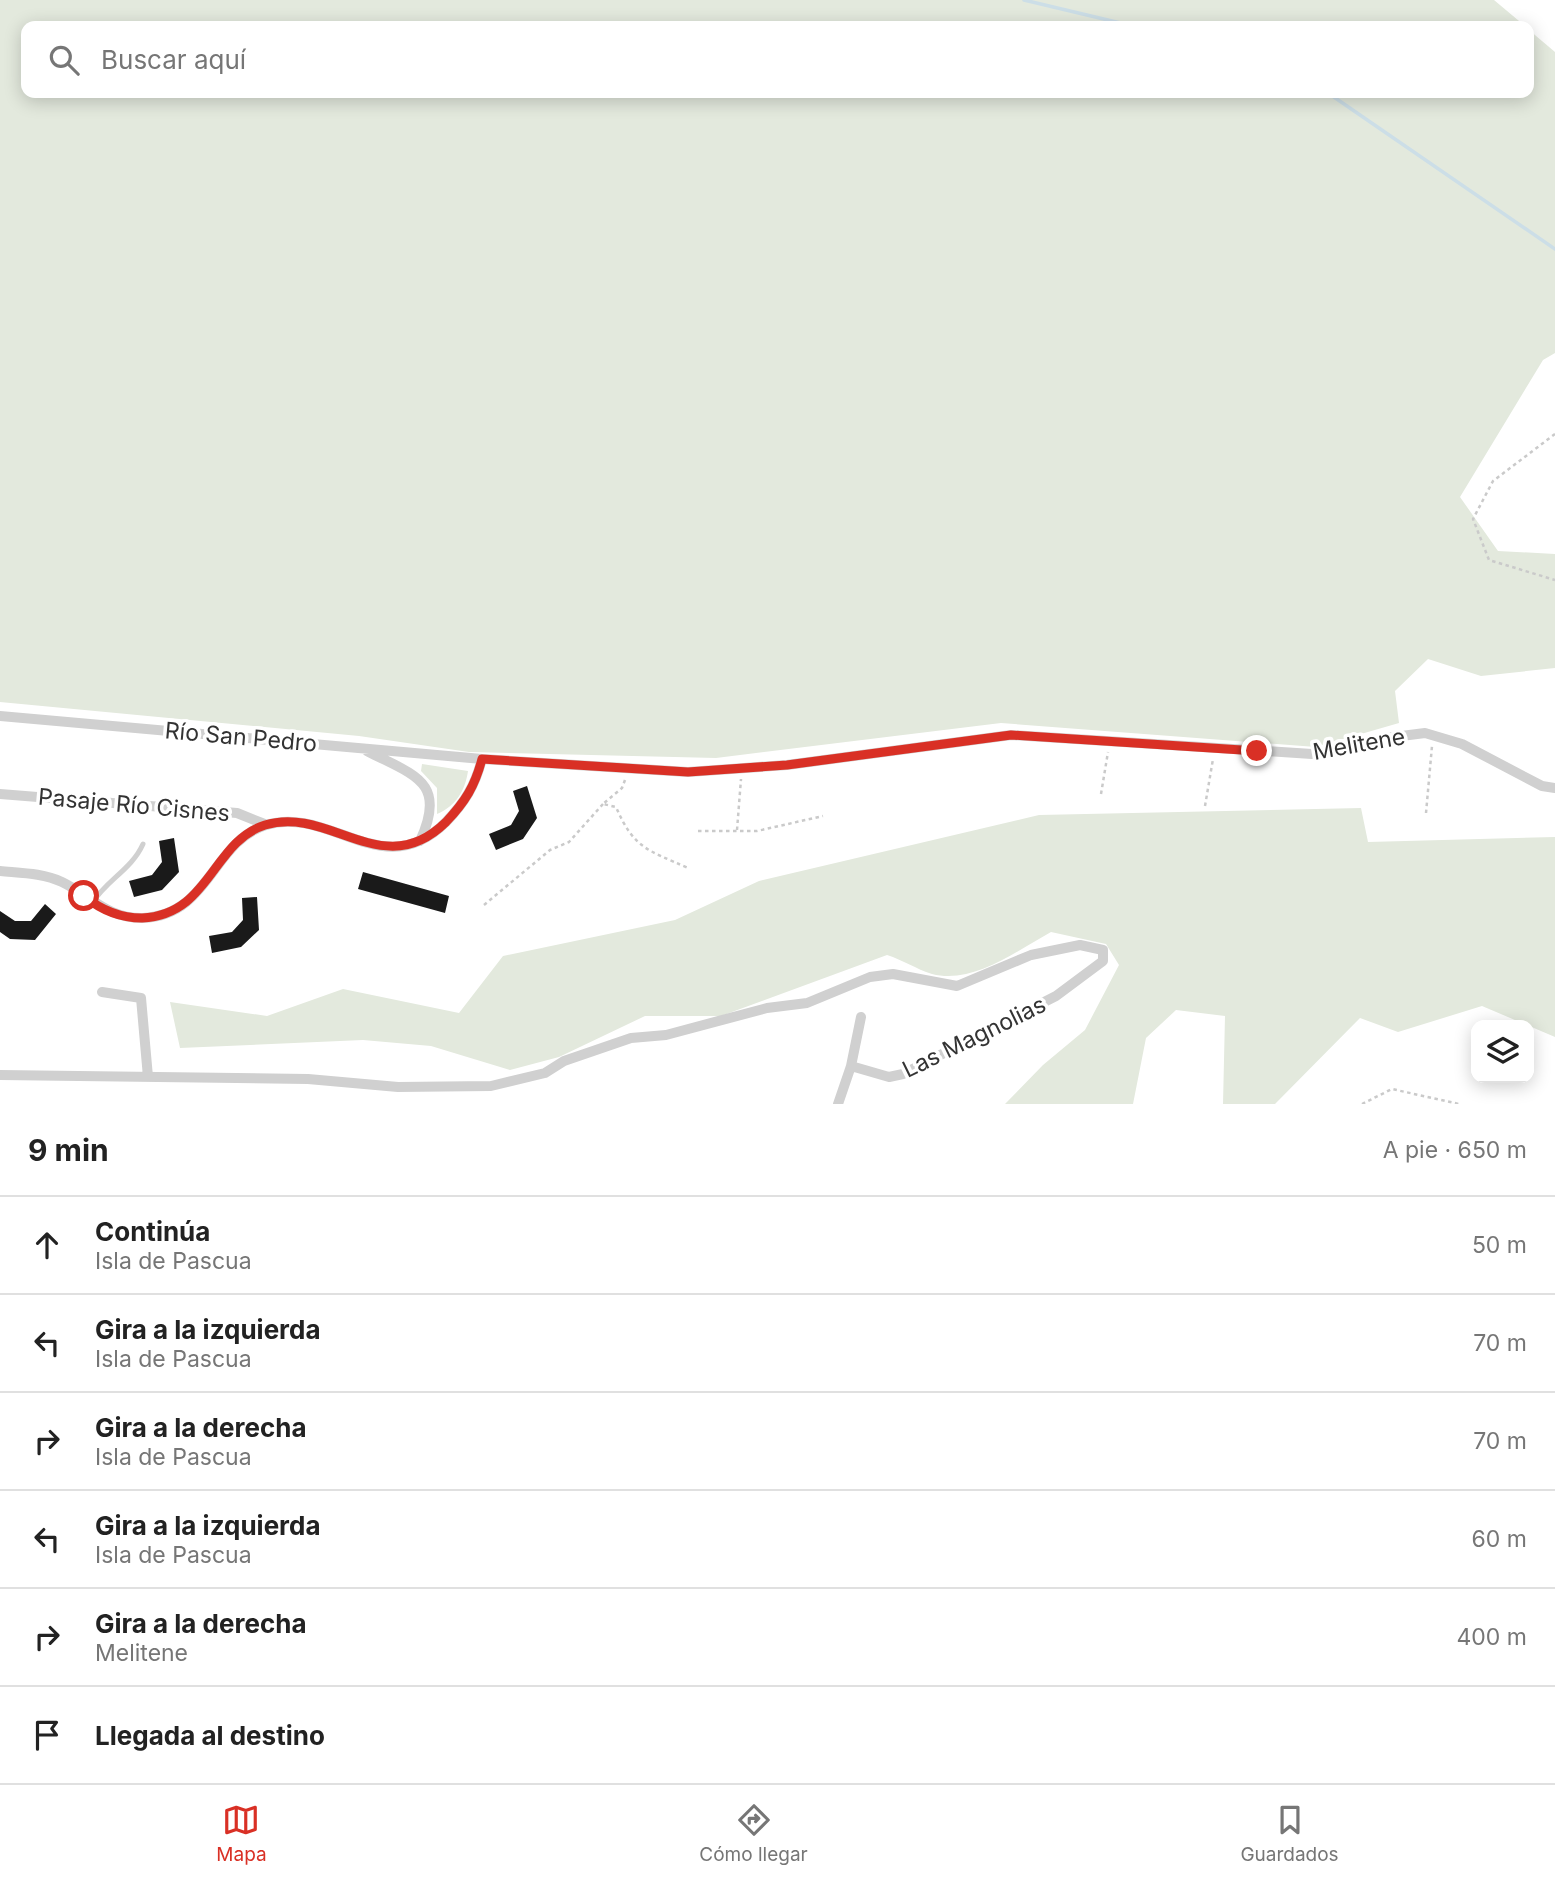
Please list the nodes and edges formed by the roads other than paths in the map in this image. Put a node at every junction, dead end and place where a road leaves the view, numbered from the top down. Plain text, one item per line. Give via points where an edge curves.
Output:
1 (0, 716) edge
2 (362, 748) junction
3 (482, 759) junction
4 (1555, 788) edge
5 (0, 794) edge
6 (267, 825) junction
7 (420, 841) junction
8 (143, 844) dead end
9 (0, 871) edge
10 (93, 903) junction
11 (102, 992) dead end
12 (861, 1017) dead end
13 (851, 1066) junction
14 (0, 1075) edge
15 (148, 1077) junction
16 (838, 1104) edge

1 - 2 street, Río San Pedro
2 - 3 street, Río San Pedro
2 - 7 street via 409,773 430,795 432,811
3 - 4 street, Melitene via 688,772 1011,735 1312,754 1426,733 1462,744 1542,786
3 - 7 street via 464,804
5 - 6 street, Pasaje Río Cisnes via 237,813
6 - 7 street via 295,823 397,848
6 - 10 street via 239,840 197,894 178,908 135,918
8 - 10 lane via 130,865
9 - 10 street via 50,877
11 - 15 street via 141,998
12 - 13 street
13 - 15 street, Las Magnolias via 889,1077 903,1074 1056,996 1103,961 1103,950 1080,945 1031,955 957,986 893,974 870,977 807,1003 767,1008 666,1035 631,1038 564,1061 545,1073 491,1086
13 - 16 street
14 - 15 street

